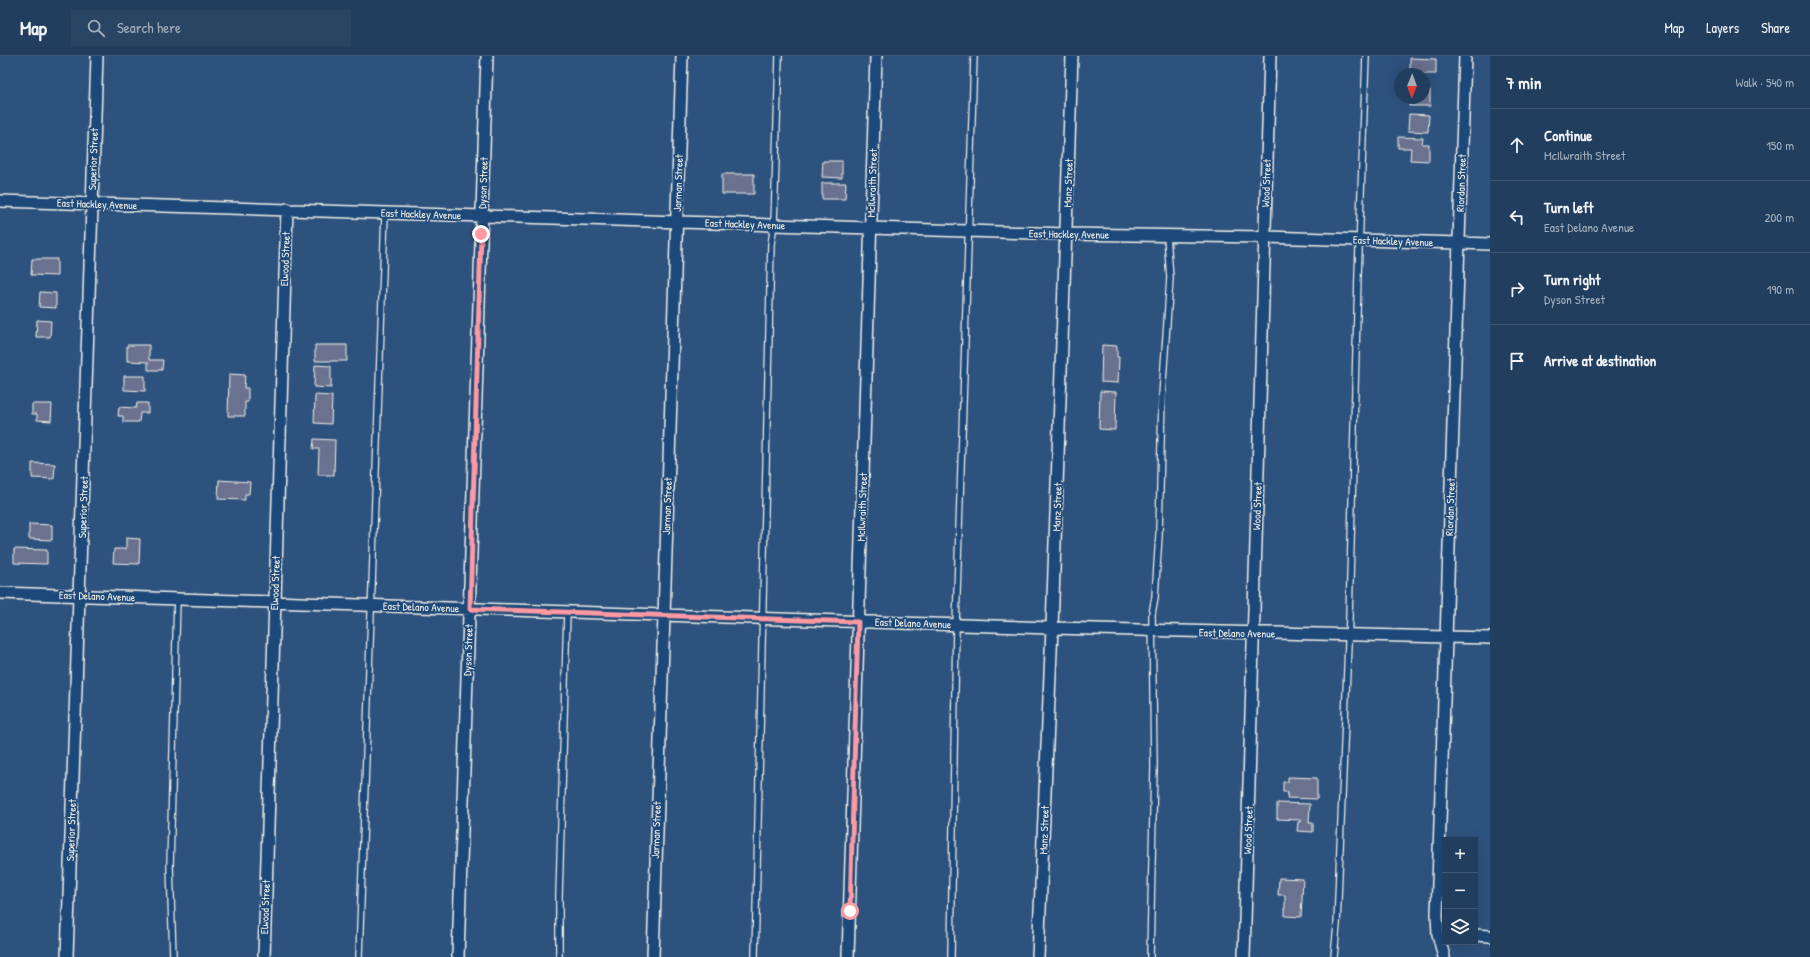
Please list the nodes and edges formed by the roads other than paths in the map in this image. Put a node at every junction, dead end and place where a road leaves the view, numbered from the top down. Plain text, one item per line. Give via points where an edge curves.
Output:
1 (97, 56) edge
2 (487, 56) edge
3 (682, 56) edge
4 (779, 56) edge
5 (876, 56) edge
6 (974, 56) edge
7 (1072, 56) edge
8 (1270, 56) edge
9 (1366, 56) edge
10 (1465, 56) edge
11 (0, 201) edge
12 (92, 204) junction
13 (286, 209) junction
14 (385, 213) junction
15 (482, 216) junction
16 (676, 222) junction
17 (774, 225) junction
18 (871, 228) junction
19 (968, 232) junction
20 (1066, 234) junction
21 (1167, 236) junction
22 (1264, 237) junction
23 (1360, 240) junction
24 (1459, 243) junction
25 (1490, 244) edge
26 (0, 593) edge
27 (80, 595) junction
28 (177, 598) junction
29 (275, 602) junction
30 (371, 605) junction
31 (470, 609) junction
32 (567, 612) junction
33 (663, 616) junction
34 (762, 619) junction
35 (858, 622) junction
36 (956, 625) junction
37 (1052, 628) junction
38 (1152, 630) junction
39 (1253, 633) junction
40 (1348, 635) junction
41 (1446, 637) junction
42 (1490, 638) edge
43 (1441, 934) edge
44 (1478, 935) edge
45 (1490, 936) edge
46 (67, 957) edge
47 (173, 957) edge
48 (264, 957) edge
49 (359, 957) edge
50 (458, 957) edge
51 (559, 957) edge
52 (653, 957) edge
53 (755, 957) edge
54 (848, 957) edge
55 (950, 957) edge
56 (1038, 957) edge
57 (1150, 957) edge
58 (1244, 957) edge
59 (1334, 957) edge
60 (1444, 957) edge

1 - 12 street, Superior Street
2 - 15 street, Dyson Street
3 - 16 street, Jarman Street
4 - 17 lane
5 - 18 street, McIlwraith Street
6 - 19 lane
7 - 20 street, Manz Street
8 - 22 street, Wood Street
9 - 23 lane
10 - 24 street, Riordan Street
11 - 12 street, East Hackley Avenue
12 - 13 street, East Hackley Avenue
12 - 27 street, Superior Street
13 - 14 street, East Hackley Avenue
13 - 29 street, Elwood Street
14 - 15 street, East Hackley Avenue
14 - 30 lane
15 - 16 street, East Hackley Avenue
15 - 31 street, Dyson Street
16 - 17 street, East Hackley Avenue
16 - 33 street, Jarman Street
17 - 18 street, East Hackley Avenue
17 - 34 lane via 771,244
18 - 19 street, East Hackley Avenue
18 - 35 street, McIlwraith Street
19 - 20 street, East Hackley Avenue
19 - 36 lane
20 - 21 street, East Hackley Avenue
20 - 37 street, Manz Street
21 - 22 street, East Hackley Avenue
21 - 38 lane via 1170,278 1162,396 1159,535
22 - 23 street, East Hackley Avenue
22 - 39 street, Wood Street
23 - 24 street, East Hackley Avenue
23 - 40 lane
24 - 25 street, East Hackley Avenue
24 - 41 street, Riordan Street
26 - 27 street, East Delano Avenue
27 - 28 street, East Delano Avenue
27 - 46 street, Superior Street
28 - 29 street, East Delano Avenue
28 - 47 lane via 170,866
29 - 30 street, East Delano Avenue
29 - 48 street, Elwood Street
30 - 31 street, East Delano Avenue
30 - 49 lane
31 - 32 street, East Delano Avenue
31 - 50 street, Dyson Street
32 - 33 street, East Delano Avenue
32 - 51 lane
33 - 34 street, East Delano Avenue
33 - 52 street, Jarman Street
34 - 35 street, East Delano Avenue
34 - 53 lane
35 - 36 street, East Delano Avenue
35 - 54 street, McIlwraith Street
36 - 37 street, East Delano Avenue
36 - 55 lane
37 - 38 street, East Delano Avenue
37 - 56 street, Manz Street
38 - 39 street, East Delano Avenue
38 - 57 lane via 1154,759
39 - 40 street, East Delano Avenue
39 - 58 street, Wood Street
40 - 41 street, East Delano Avenue
40 - 59 lane
41 - 42 street, East Delano Avenue
41 - 43 street, Riordan Street
43 - 60 street, Riordan Street
44 - 45 street

